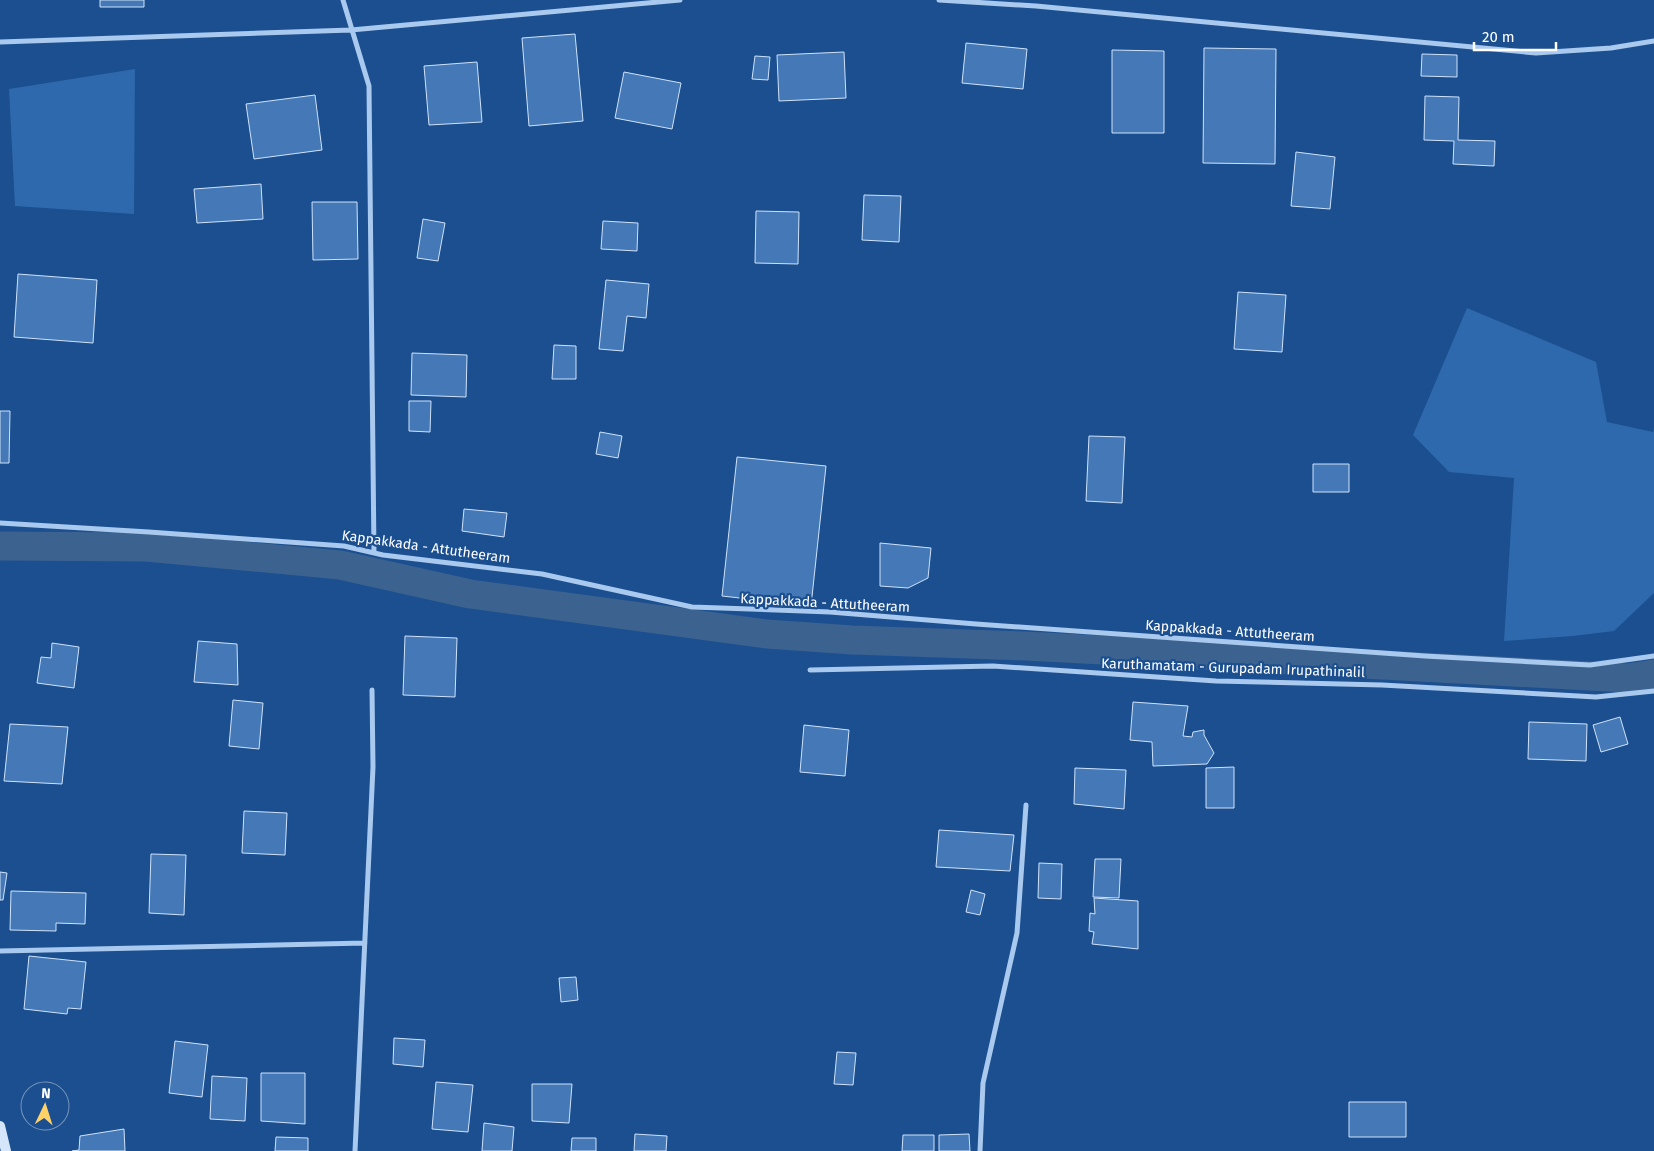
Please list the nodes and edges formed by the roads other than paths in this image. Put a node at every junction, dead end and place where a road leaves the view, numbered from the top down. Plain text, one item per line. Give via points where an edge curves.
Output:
1 (343, 0) edge
2 (680, 0) edge
3 (939, 0) edge
4 (652, 1) edge
5 (351, 30) junction
6 (1654, 41) edge
7 (0, 42) edge
8 (0, 523) edge
9 (374, 553) junction
10 (1654, 656) edge
11 (810, 670) dead end
12 (372, 690) dead end
13 (1654, 691) edge
14 (1026, 805) dead end
15 (365, 943) junction
16 (0, 951) edge
17 (0, 1126) edge
18 (6, 1151) edge
19 (355, 1151) edge
20 (980, 1151) edge

1 - 5 street
2 - 4 street
3 - 6 street via 1036,6 1536,53 1611,48
4 - 5 street
5 - 7 street
5 - 9 street via 369,86
8 - 9 street, Kappakkada - Attutheeram via 344,546
9 - 10 street, Kappakkada - Attutheeram via 542,574 692,607 830,612 1415,656 1590,665
11 - 13 street, Karuthamatam - Gurupadam Irupathinalil via 993,666 1216,681 1382,685 1596,697
12 - 15 street via 373,767
14 - 20 street via 1017,933 984,1083
15 - 16 street
15 - 19 street
17 - 18 main road

